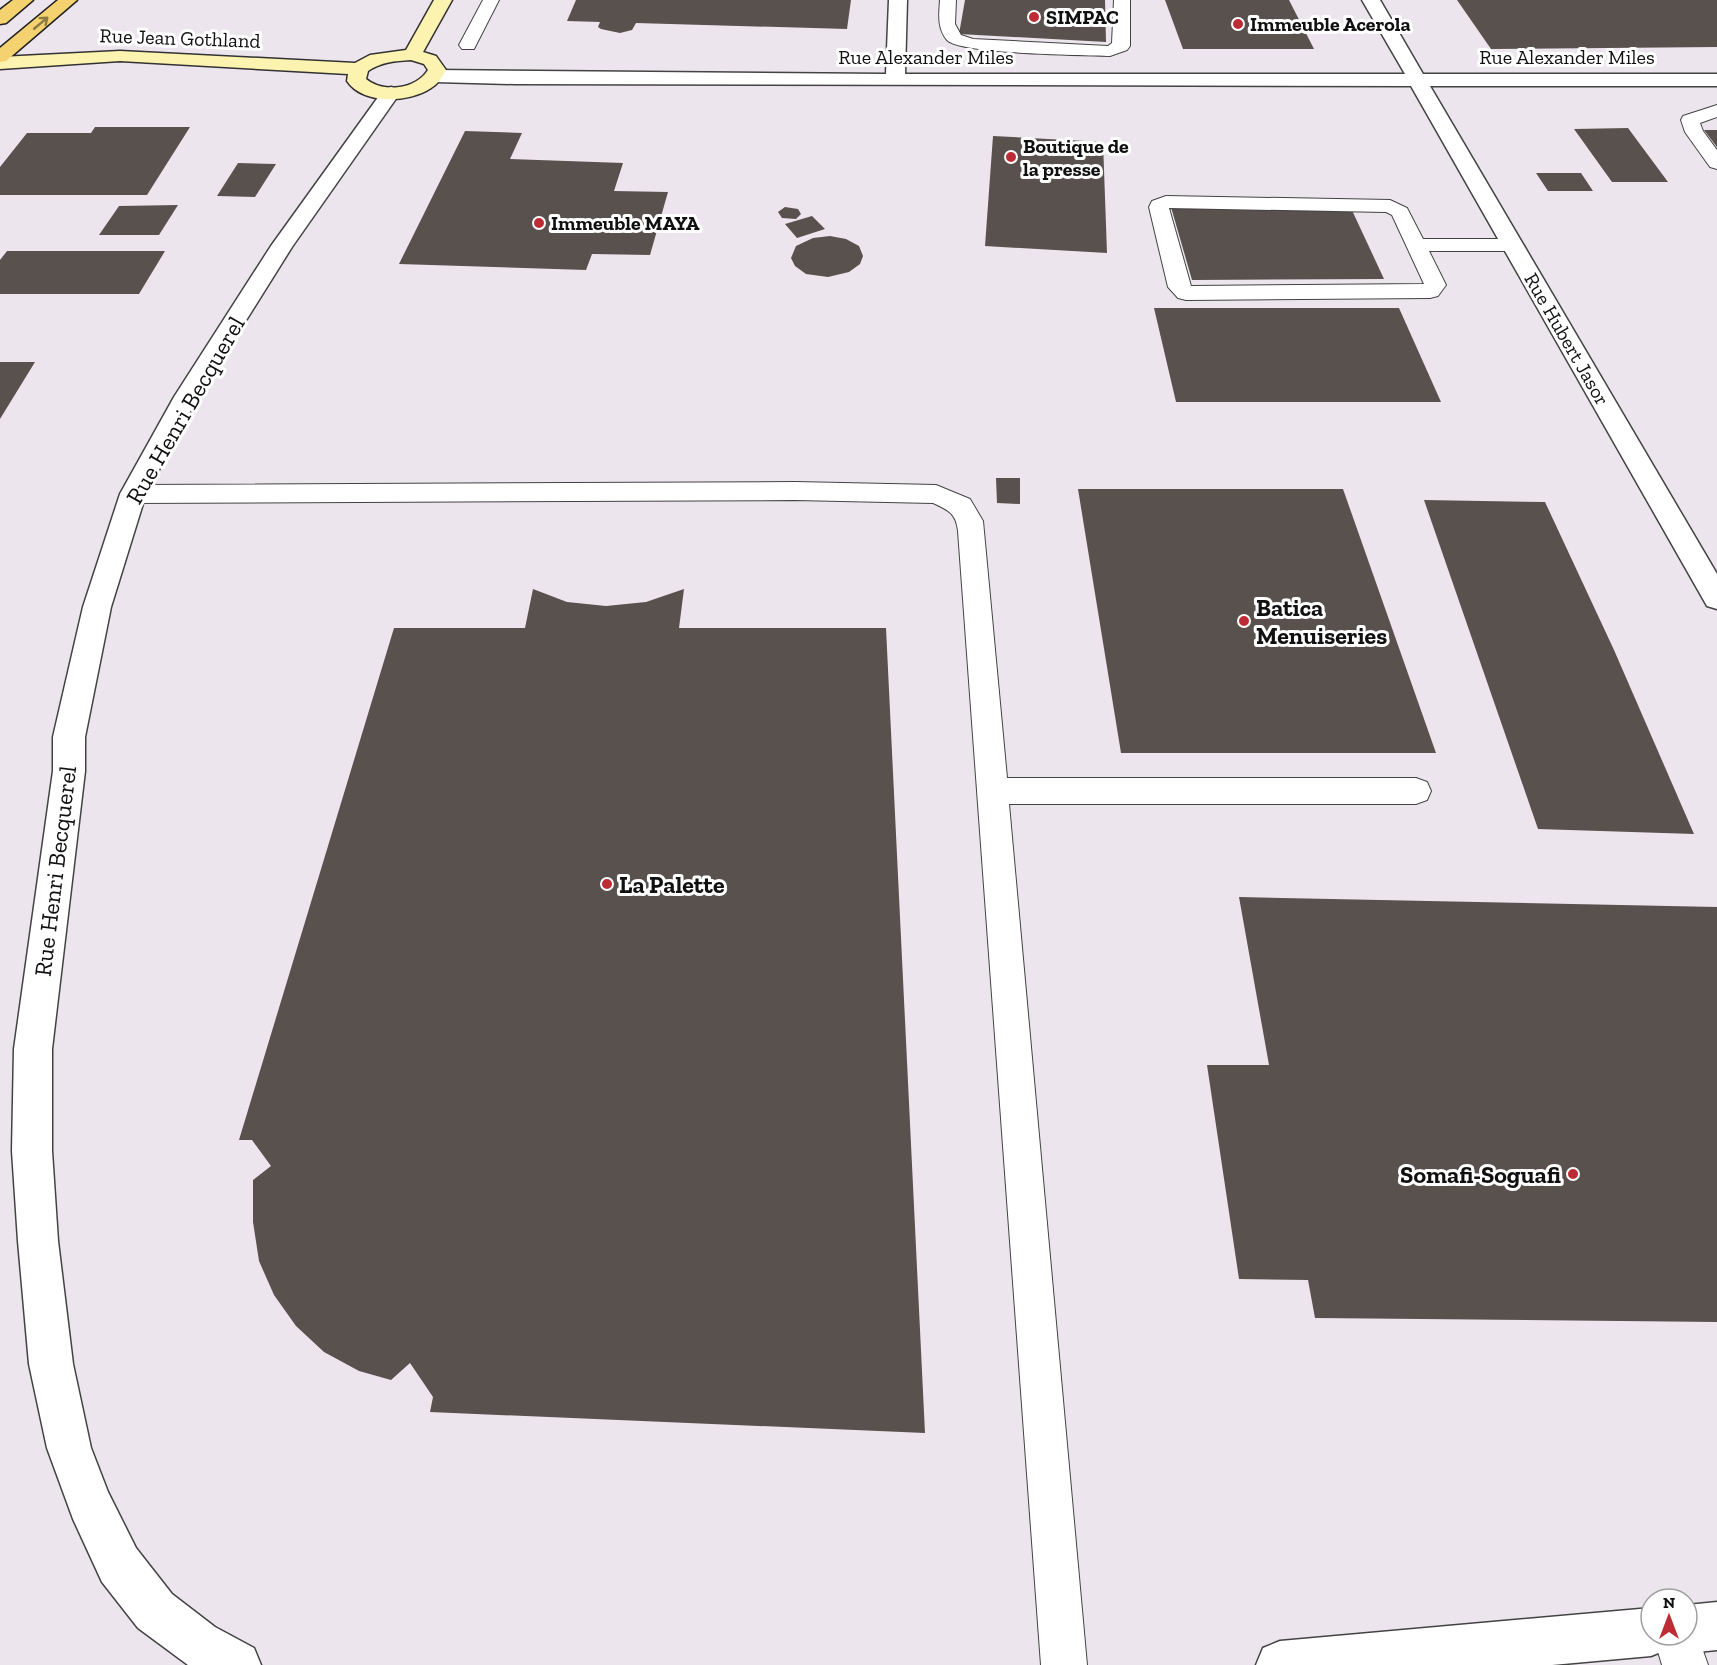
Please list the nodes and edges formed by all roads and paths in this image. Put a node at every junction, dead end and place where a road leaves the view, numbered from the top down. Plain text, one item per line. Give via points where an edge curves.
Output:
1 (24, 0) edge
2 (69, 0) edge
3 (443, 0) edge
4 (491, 0) edge
5 (898, 0) edge
6 (948, 0) edge
7 (1122, 0) edge
8 (1371, 0) edge
9 (0, 19) edge
10 (468, 45) dead end
11 (7, 51) edge
12 (412, 54) junction
13 (0, 63) edge
14 (358, 69) junction
15 (435, 76) junction
16 (895, 80) junction
17 (1417, 80) junction
18 (1717, 80) edge
19 (391, 93) junction
20 (1717, 111) edge
21 (1717, 163) edge
22 (1417, 245) junction
23 (1513, 245) junction
24 (133, 494) junction
25 (1717, 599) edge
26 (993, 791) junction
27 (1416, 791) dead end
28 (1717, 1626) edge
29 (1699, 1628) edge
30 (1639, 1633) edge
31 (1680, 1647) edge
32 (1399, 1660) edge
33 (237, 1665) edge
34 (1065, 1665) edge
35 (1280, 1665) edge
36 (1685, 1665) edge

1 - 9 main road
11 -> 2 main road
3 - 12 street
4 - 10 lane
5 - 16 street
6 - 7 lane via 947,24 954,38 971,44 1110,51 1121,46
8 - 17 street
12 - 14 street via 387,56
12 - 15 street via 436,64
13 - 14 street, Rue Jean Gothland via 120,56
14 - 19 street via 355,75 360,86
15 - 16 street, Rue Alexander Miles
15 - 19 street via 418,87
16 - 17 street, Rue Alexander Miles
17 - 18 street, Rue Alexander Miles
17 - 23 street, Rue Hubert Jasor
19 - 24 street, Rue Henri Becquerel via 282,246 186,397
20 - 21 lane via 1690,120
22 - 22 lane via 1400,212 1390,206 1166,202 1159,205 1179,287 1186,293 1430,291 1435,285
22 - 23 lane
23 - 25 street, Rue Hubert Jasor
24 - 26 lane via 795,491 947,497 961,505 970,521
24 - 33 street, Rue Henri Becquerel via 97,607 69,737 69,771 33,1049 32,1151 38,1241 51,1364 69,1448 89,1503 119,1565 155,1611 198,1644
26 - 27 lane
26 - 34 lane
28 - 29 street
30 - 32 street
31 - 36 lane
32 - 35 street

